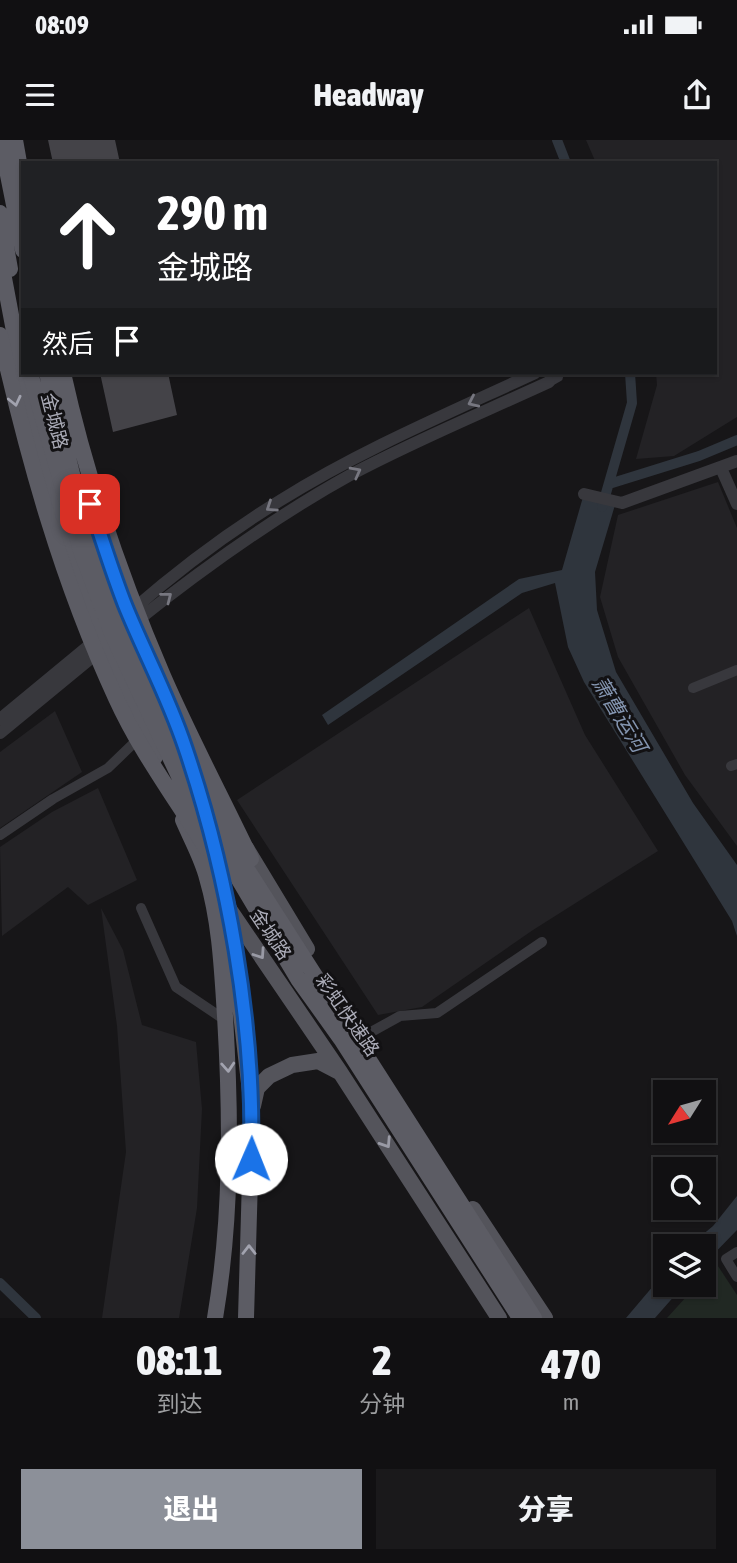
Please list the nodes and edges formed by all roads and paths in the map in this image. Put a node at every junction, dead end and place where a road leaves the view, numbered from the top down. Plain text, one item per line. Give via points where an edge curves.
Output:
1 (1, 140) edge
2 (15, 140) edge
3 (24, 140) edge
4 (27, 161) edge
5 (21, 174) edge
6 (0, 213) edge
7 (21, 240) edge
8 (0, 257) edge
9 (21, 333) edge
10 (0, 335) edge
11 (21, 368) edge
12 (23, 375) edge
13 (31, 375) edge
14 (47, 375) edge
15 (57, 375) edge
16 (64, 375) edge
17 (531, 375) edge
18 (553, 377) edge
19 (737, 461) edge
20 (720, 468) junction
21 (584, 494) dead end
22 (737, 504) edge
23 (131, 618) junction
24 (102, 643) junction
25 (737, 670) edge
26 (693, 688) dead end
27 (0, 719) edge
28 (0, 733) edge
29 (138, 739) junction
30 (185, 746) junction
31 (0, 835) edge
32 (207, 878) junction
33 (141, 908) dead end
34 (229, 909) junction
35 (284, 931) junction
36 (542, 942) dead end
37 (298, 979) junction
38 (225, 1020) junction
39 (362, 1037) junction
40 (340, 1072) junction
41 (252, 1109) junction
42 (737, 1252) edge
43 (737, 1277) edge
44 (215, 1318) edge
45 (246, 1318) edge
46 (499, 1318) edge
47 (520, 1318) edge
48 (534, 1318) edge
49 (545, 1318) edge

1 - 7 highway
2 - 5 highway
3 - 4 highway
6 - 9 highway
8 - 11 highway, 金城路
10 -> 29 highway, bridge via 48,522 116,699
12 - 24 highway, 金城路 via 46,472
13 - 37 highway, 彩虹快速路, bridge via 64,499 113,636 185,789
14 - 35 highway, 彩虹快速路, bridge via 77,494 133,647 216,821
15 - 23 highway, 金城路 via 90,504
16 - 35 highway, bridge via 98,504 127,588 164,679
17 -> 23 street via 352,460 280,501 200,555
23 -> 18 street via 299,505 391,454
19 - 20 street
20 - 21 street via 622,503
20 - 22 street
23 - 24 street
23 - 30 highway, 金城路
24 - 27 street
24 - 28 street
24 - 32 highway, 金城路
25 - 26 street
29 - 31 street via 108,768
29 - 37 highway, bridge via 238,898
30 - 34 highway
30 - 39 main road, 金城路
32 - 34 main road, 金城路
32 - 38 highway via 221,960
33 - 38 street via 176,987
34 -> 40 main road, 金城路
34 - 41 highway
35 - 48 highway, 彩虹快速路, bridge
36 - 39 street via 437,1013 400,1016
37 - 47 highway, 彩虹快速路, bridge
38 -> 44 highway via 230,1164
39 - 49 main road, 金城路
40 - 41 main road via 318,1061 292,1066 269,1076 257,1088
40 -> 46 main road, 金城路
45 -> 41 highway
42 - 43 street via 726,1259

